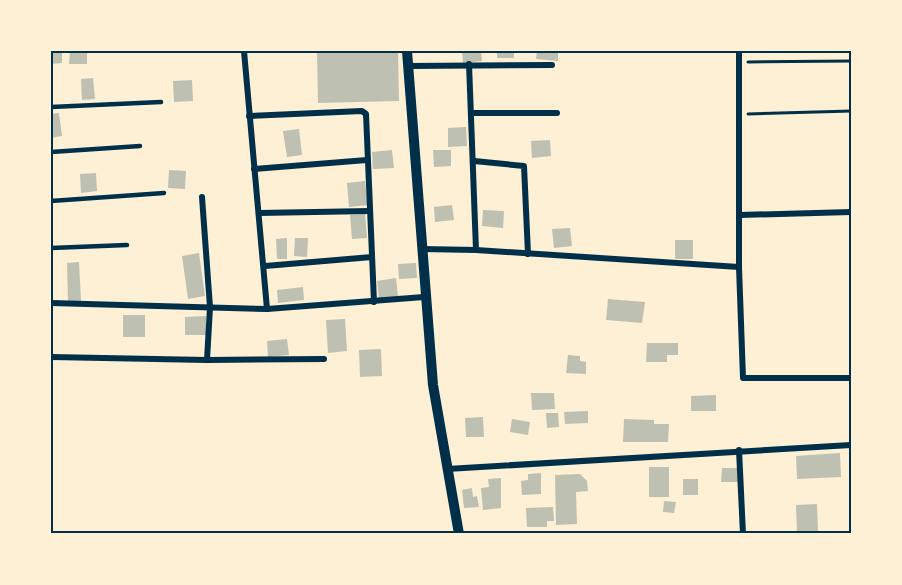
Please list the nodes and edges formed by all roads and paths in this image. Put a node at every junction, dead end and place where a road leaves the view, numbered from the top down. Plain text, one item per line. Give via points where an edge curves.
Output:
1 (244, 51) edge
2 (407, 51) edge
3 (738, 51) edge
4 (851, 61) edge
5 (739, 63) junction
6 (469, 64) junction
7 (552, 65) dead end
8 (409, 66) junction
9 (161, 102) dead end
10 (51, 107) edge
11 (851, 111) edge
12 (473, 113) junction
13 (557, 113) dead end
14 (739, 114) junction
15 (249, 116) junction
16 (140, 146) dead end
17 (51, 152) edge
18 (367, 160) junction
19 (474, 161) junction
20 (254, 169) junction
21 (164, 193) dead end
22 (202, 197) dead end
23 (51, 201) edge
24 (370, 211) junction
25 (851, 212) edge
26 (259, 213) junction
27 (740, 215) junction
28 (127, 245) dead end
29 (51, 248) edge
30 (422, 249) junction
31 (476, 250) junction
32 (528, 254) junction
33 (372, 257) junction
34 (265, 266) junction
35 (739, 267) junction
36 (424, 297) junction
37 (375, 302) junction
38 (51, 303) edge
39 (210, 307) junction
40 (267, 309) junction
41 (51, 357) edge
42 (324, 359) dead end
43 (207, 360) junction
44 (851, 378) edge
45 (851, 445) edge
46 (739, 450) junction
47 (447, 469) junction
48 (459, 534) edge
49 (743, 534) edge

1 - 15 street
2 - 8 street
3 - 5 street
4 - 5 path
5 - 14 street
6 - 7 street
6 - 8 street
6 - 12 street
8 - 30 street
9 - 10 lane
11 - 14 path
12 - 13 street
12 - 19 street
14 - 27 street
15 - 18 street via 362,111 366,114
15 - 20 street
16 - 17 lane
18 - 20 street
18 - 24 street
19 - 31 street
19 - 32 street via 524,166
20 - 26 street
21 - 23 lane
22 - 39 street
24 - 26 street
24 - 33 street
25 - 27 street
26 - 34 street
27 - 35 street
28 - 29 lane
30 - 31 street
30 - 36 street
31 - 32 street
32 - 35 street
33 - 34 street
33 - 37 street
34 - 40 street
35 - 44 street via 743,378
36 - 37 street
36 - 47 street
37 - 40 street
38 - 39 street
39 - 40 street
39 - 43 street
41 - 43 street
42 - 43 street
45 - 46 street
46 - 47 street
46 - 49 street
47 - 48 street

